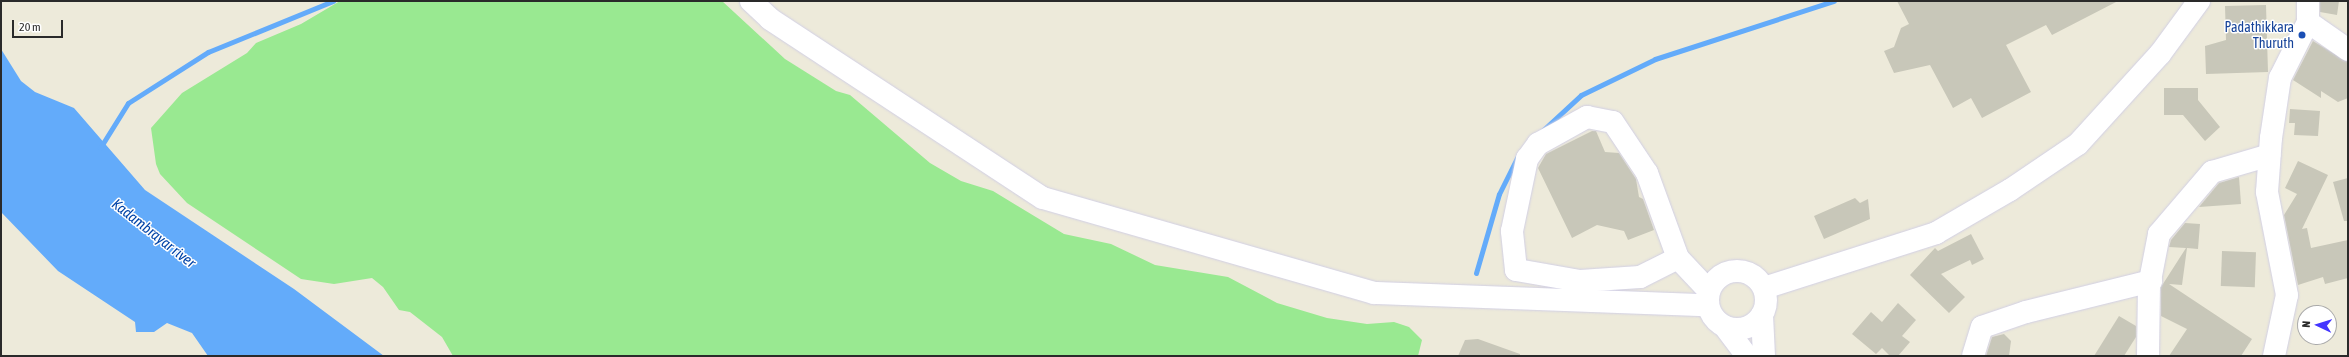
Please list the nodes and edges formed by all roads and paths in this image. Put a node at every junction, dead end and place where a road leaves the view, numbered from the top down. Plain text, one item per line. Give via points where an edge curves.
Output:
1 (751, 1) edge
2 (2199, 1) edge
3 (2308, 11) edge
4 (2348, 50) edge
5 (2270, 155) junction
6 (1678, 258) junction
7 (1516, 270) junction
8 (2151, 281) junction
9 (1764, 288) junction
10 (1709, 298) junction
11 (1511, 300) junction
12 (1762, 315) junction
13 (1725, 327) junction
14 (1747, 356) edge
15 (1764, 356) edge
16 (1973, 356) edge
17 (2148, 356) edge
18 (2274, 356) edge

1 - 11 street via 770,19 1043,198 1374,293
2 - 9 street via 2160,54 2078,144 2010,190 1936,233
3 - 4 street
3 - 5 street via 2280,78
5 - 8 street via 2212,172 2159,234
5 - 18 street via 2267,192 2287,294
6 - 7 street via 1640,277 1580,281
6 - 7 street via 1647,173 1613,122 1587,117 1538,144 1527,159 1512,231
6 - 10 street
7 - 11 street
8 - 16 street via 1982,327
8 - 17 street
9 - 10 street via 1755,277 1742,271 1728,272 1716,279
9 - 12 street via 1766,302
10 - 11 street
10 - 13 street via 1714,318
12 - 13 street via 1752,325 1739,329
12 - 15 street
13 - 14 street

